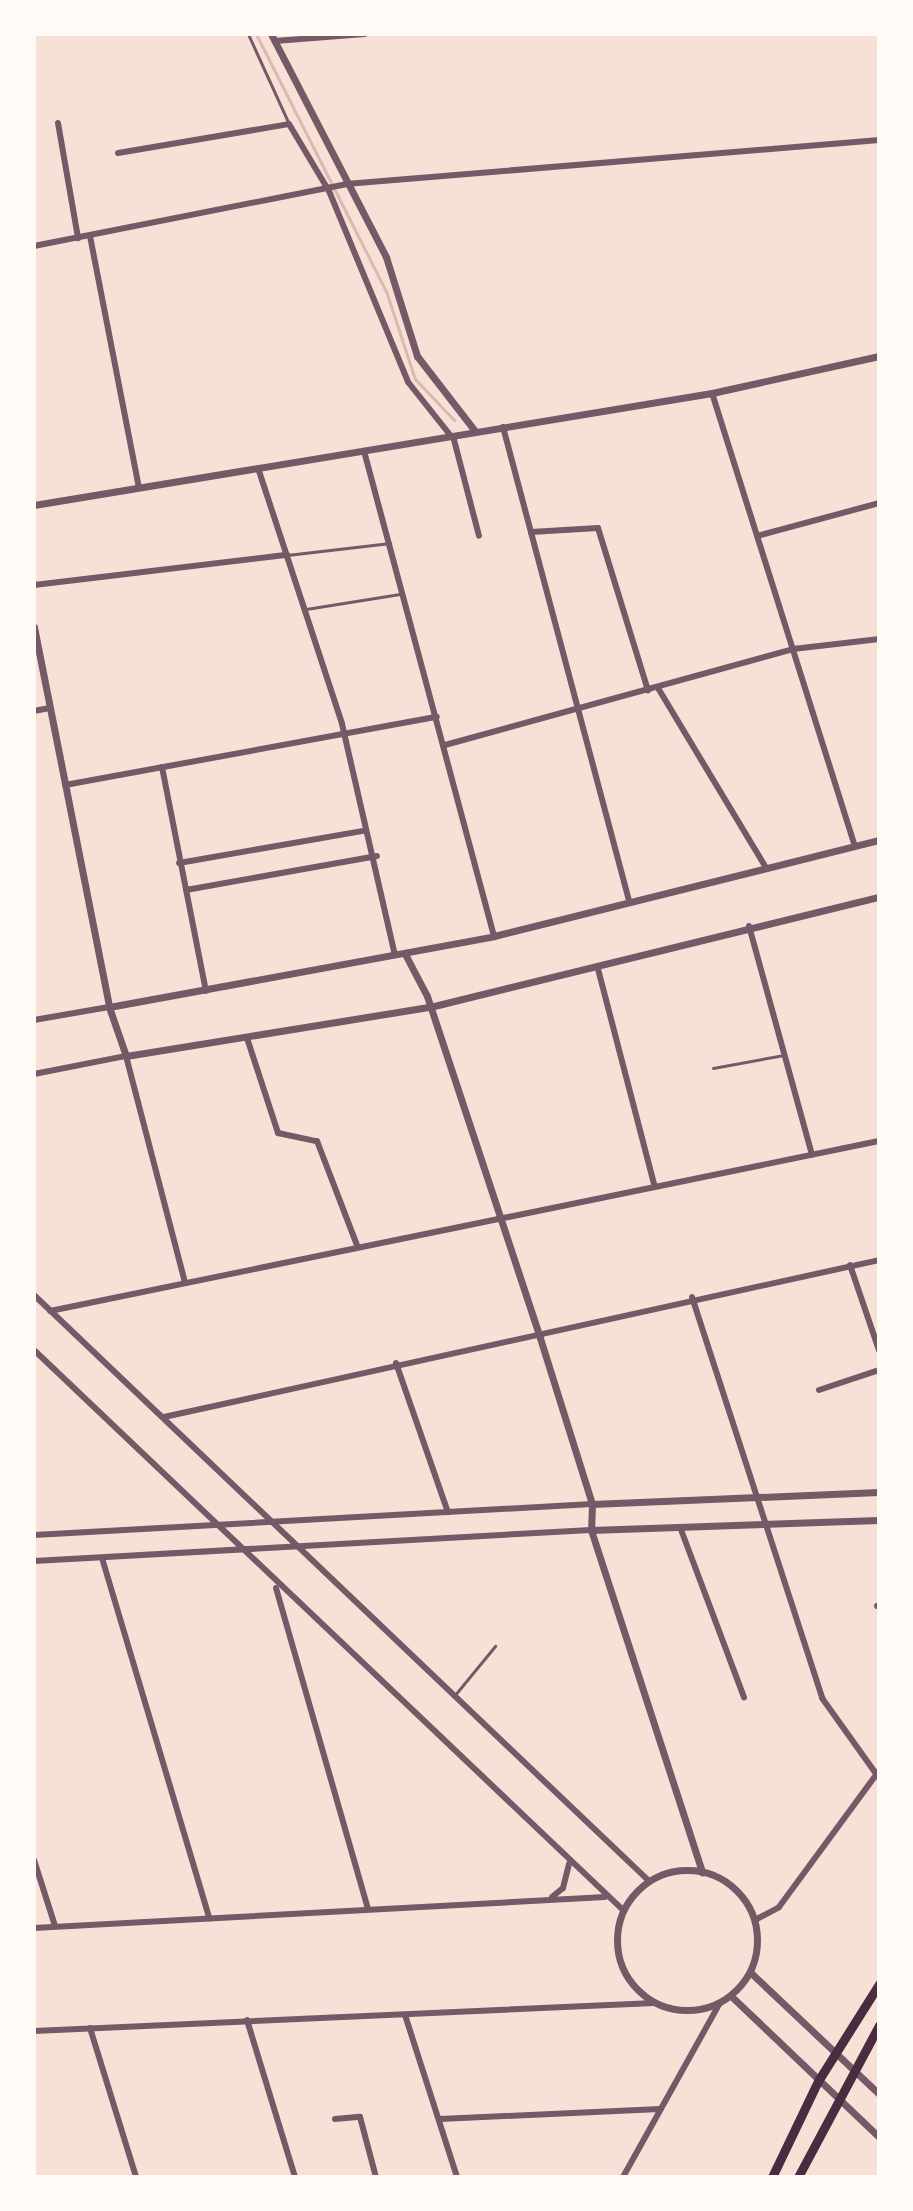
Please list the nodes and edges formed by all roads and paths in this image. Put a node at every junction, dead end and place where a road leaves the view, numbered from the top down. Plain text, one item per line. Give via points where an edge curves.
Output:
1 (248, 34) edge
2 (365, 34) edge
3 (273, 38) edge
4 (58, 123) dead end
5 (289, 124) junction
6 (879, 140) edge
7 (118, 153) dead end
8 (346, 184) junction
9 (329, 191) junction
10 (90, 236) junction
11 (78, 238) junction
12 (34, 246) edge
13 (879, 356) edge
14 (712, 393) junction
15 (503, 427) junction
16 (475, 431) junction
17 (452, 436) junction
18 (364, 451) junction
19 (258, 468) junction
20 (139, 487) junction
21 (879, 503) edge
22 (34, 505) edge
23 (531, 532) junction
24 (479, 536) dead end
25 (757, 536) junction
26 (390, 543) junction
27 (287, 555) junction
28 (34, 585) edge
29 (403, 594) junction
30 (306, 609) junction
31 (34, 627) edge
32 (879, 639) edge
33 (793, 649) junction
34 (658, 688) junction
35 (648, 691) junction
36 (50, 708) junction
37 (579, 710) junction
38 (34, 711) edge
39 (437, 717) junction
40 (344, 736) junction
41 (445, 745) junction
42 (162, 767) junction
43 (65, 785) junction
44 (363, 831) junction
45 (879, 840) edge
46 (854, 844) junction
47 (377, 856) junction
48 (179, 863) junction
49 (765, 866) junction
50 (186, 890) junction
51 (879, 897) edge
52 (629, 901) junction
53 (749, 926) junction
54 (494, 936) junction
55 (405, 954) junction
56 (395, 955) junction
57 (598, 969) junction
58 (206, 991) junction
59 (109, 1007) junction
60 (430, 1007) junction
61 (34, 1020) edge
62 (247, 1038) junction
63 (784, 1055) junction
64 (126, 1056) junction
65 (713, 1068) dead end
66 (34, 1074) edge
67 (879, 1141) edge
68 (812, 1154) junction
69 (654, 1184) junction
70 (497, 1216) junction
71 (357, 1245) junction
72 (879, 1260) edge
73 (850, 1265) junction
74 (185, 1282) junction
75 (34, 1295) edge
76 (692, 1297) junction
77 (50, 1311) junction
78 (537, 1331) junction
79 (34, 1350) edge
80 (879, 1350) edge
81 (396, 1363) junction
82 (879, 1370) edge
83 (819, 1390) dead end
84 (164, 1417) junction
85 (879, 1492) edge
86 (756, 1497) junction
87 (592, 1504) junction
88 (448, 1512) junction
89 (879, 1520) edge
90 (272, 1521) junction
91 (764, 1525) junction
92 (217, 1526) junction
93 (680, 1527) junction
94 (591, 1530) junction
95 (34, 1535) edge
96 (299, 1547) junction
97 (242, 1550) junction
98 (102, 1558) junction
99 (34, 1561) edge
100 (275, 1585) junction
101 (495, 1646) dead end
102 (454, 1696) junction
103 (744, 1697) dead end
104 (878, 1775) edge
105 (34, 1860) edge
106 (569, 1864) junction
107 (702, 1872) junction
108 (649, 1881) junction
109 (605, 1897) junction
110 (548, 1900) junction
111 (368, 1908) junction
112 (623, 1910) junction
113 (209, 1918) junction
114 (755, 1920) junction
115 (55, 1926) junction
116 (34, 1928) edge
117 (750, 1972) junction
118 (879, 1984) edge
119 (731, 1996) junction
120 (654, 2003) junction
121 (720, 2003) junction
122 (405, 2015) junction
123 (247, 2020) junction
124 (879, 2025) edge
125 (90, 2028) junction
126 (34, 2031) edge
127 (835, 2051) junction
128 (853, 2069) junction
129 (818, 2081) junction
130 (879, 2094) edge
131 (837, 2098) junction
132 (660, 2109) junction
133 (335, 2119) dead end
134 (440, 2119) junction
135 (879, 2137) edge
136 (136, 2177) edge
137 (295, 2177) edge
138 (376, 2177) edge
139 (457, 2177) edge
140 (623, 2177) edge
141 (772, 2177) edge
142 (798, 2177) edge

1 - 5 lane
2 - 3 street
3 - 8 street
4 - 11 street
5 - 7 street
5 - 9 street
6 - 8 street
8 - 9 street
8 - 16 street via 400,292 417,356
9 - 10 street
9 - 17 street via 398,362
10 - 11 street
10 - 20 street
11 - 12 street
13 - 14 street
14 - 15 street
14 - 25 street
15 - 16 street
15 - 23 street
16 - 17 street
17 - 18 street
17 - 24 street
18 - 19 street
18 - 26 street
19 - 20 street
19 - 27 street
20 - 22 street
21 - 25 street
23 - 35 street via 598,528
23 - 37 street
25 - 33 street
26 - 27 lane
26 - 29 street
27 - 28 street
27 - 30 street
29 - 30 lane
29 - 39 street
30 - 40 street
31 - 36 street
32 - 33 street
33 - 34 street
33 - 46 street
34 - 35 street
34 - 49 street
35 - 37 street
36 - 38 street
36 - 43 street
37 - 41 street
37 - 52 street
39 - 40 street
39 - 41 street
40 - 42 street
40 - 44 street
41 - 54 street
42 - 43 street
42 - 48 street
43 - 59 street
44 - 47 street
44 - 48 street
45 - 46 street
46 - 49 street
47 - 50 street
47 - 56 street
48 - 50 street
49 - 52 street
50 - 58 street
51 - 53 street
52 - 54 street
53 - 57 street
53 - 63 street
54 - 55 street
55 - 56 street
55 - 60 street
56 - 58 street
57 - 60 street
57 - 69 street
58 - 59 street
59 - 61 street
59 - 64 street
60 - 62 street
60 - 70 street
62 - 64 street
62 - 71 street via 278,1133 317,1141
63 - 65 lane
63 - 68 street
64 - 66 street
64 - 74 street
67 - 68 street
68 - 69 street
69 - 70 street
70 - 71 street
70 - 78 street
71 - 74 street
72 - 73 street
73 - 76 street
73 - 80 street
74 - 77 street
75 - 77 street
76 - 78 street
76 - 86 street
77 - 84 street
78 - 81 street
78 - 87 street
79 - 92 street
81 - 84 street
81 - 88 street
82 - 83 street
84 - 90 street
85 - 86 street
86 - 87 street
86 - 91 street
87 - 88 street
87 - 94 street
88 - 90 street
89 - 91 street
90 - 92 street
90 - 96 street
91 - 93 street
91 - 104 street via 822,1698
92 - 95 street
92 - 97 street
93 - 94 street
93 - 103 street
94 - 96 street
94 - 107 street
96 - 97 street
96 - 102 street
97 - 98 street
97 - 100 street
98 - 99 street
98 - 113 street
100 - 106 street
100 - 111 street
101 - 102 lane
102 - 108 street
104 - 114 street via 779,1907
105 - 115 street
106 - 109 street
106 - 110 street via 563,1888
107 - 108 street
107 - 114 street via 733,1888
108 - 112 street
109 - 110 street
109 - 112 street
110 - 111 street
111 - 113 street
112 - 120 street via 616,1945 622,1968
113 - 115 street
114 - 117 street
115 - 116 street
117 - 119 street
117 - 127 street
118 - 127 highway
119 - 121 street
119 - 129 street
120 - 121 street via 687,2011
120 - 122 street
121 - 132 street
122 - 123 street
122 - 134 street
123 - 125 street
123 - 137 street
124 - 128 highway
125 - 126 street
125 - 136 street
127 - 128 street
127 - 129 highway
128 - 130 street
128 - 131 highway
129 - 131 street
129 - 141 highway
131 - 135 street
131 - 142 highway
132 - 134 street
132 - 140 street
133 - 138 street via 360,2117
134 - 139 street

